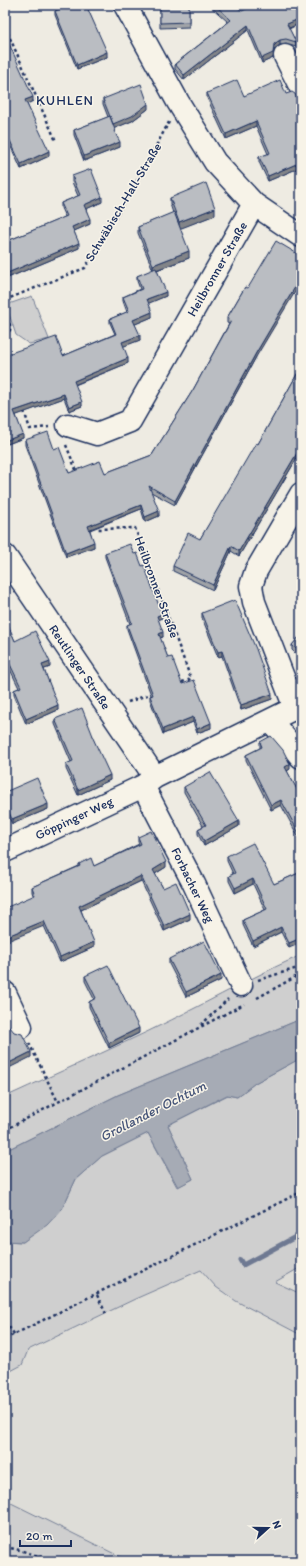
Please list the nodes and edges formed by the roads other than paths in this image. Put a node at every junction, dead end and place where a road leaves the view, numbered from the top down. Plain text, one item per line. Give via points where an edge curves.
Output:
1 (125, 5) edge
2 (285, 56) dead end
3 (301, 88) edge
4 (254, 204) junction
5 (297, 227) edge
6 (61, 431) road end
7 (301, 494) edge
8 (5, 556) edge
9 (11, 578) edge
10 (298, 706) edge
11 (271, 721) junction
12 (301, 757) edge
13 (149, 781) junction
14 (5, 851) edge
15 (241, 986) road end
16 (5, 993) edge
17 (21, 1027) road end

1 - 4 street via 178,102 215,162
2 - 3 street
4 - 5 street
4 - 6 street, Heilbronner Straße via 130,421 97,434
7 - 10 street via 256,571 252,586 254,602
8 - 9 street, Reutlinger Straße
9 - 13 street, Reutlinger Straße via 108,710
10 - 11 street
11 - 12 street
11 - 13 street
13 - 14 street, Göppinger Weg
13 - 15 street, Forbacher Weg via 190,878
16 - 17 street

